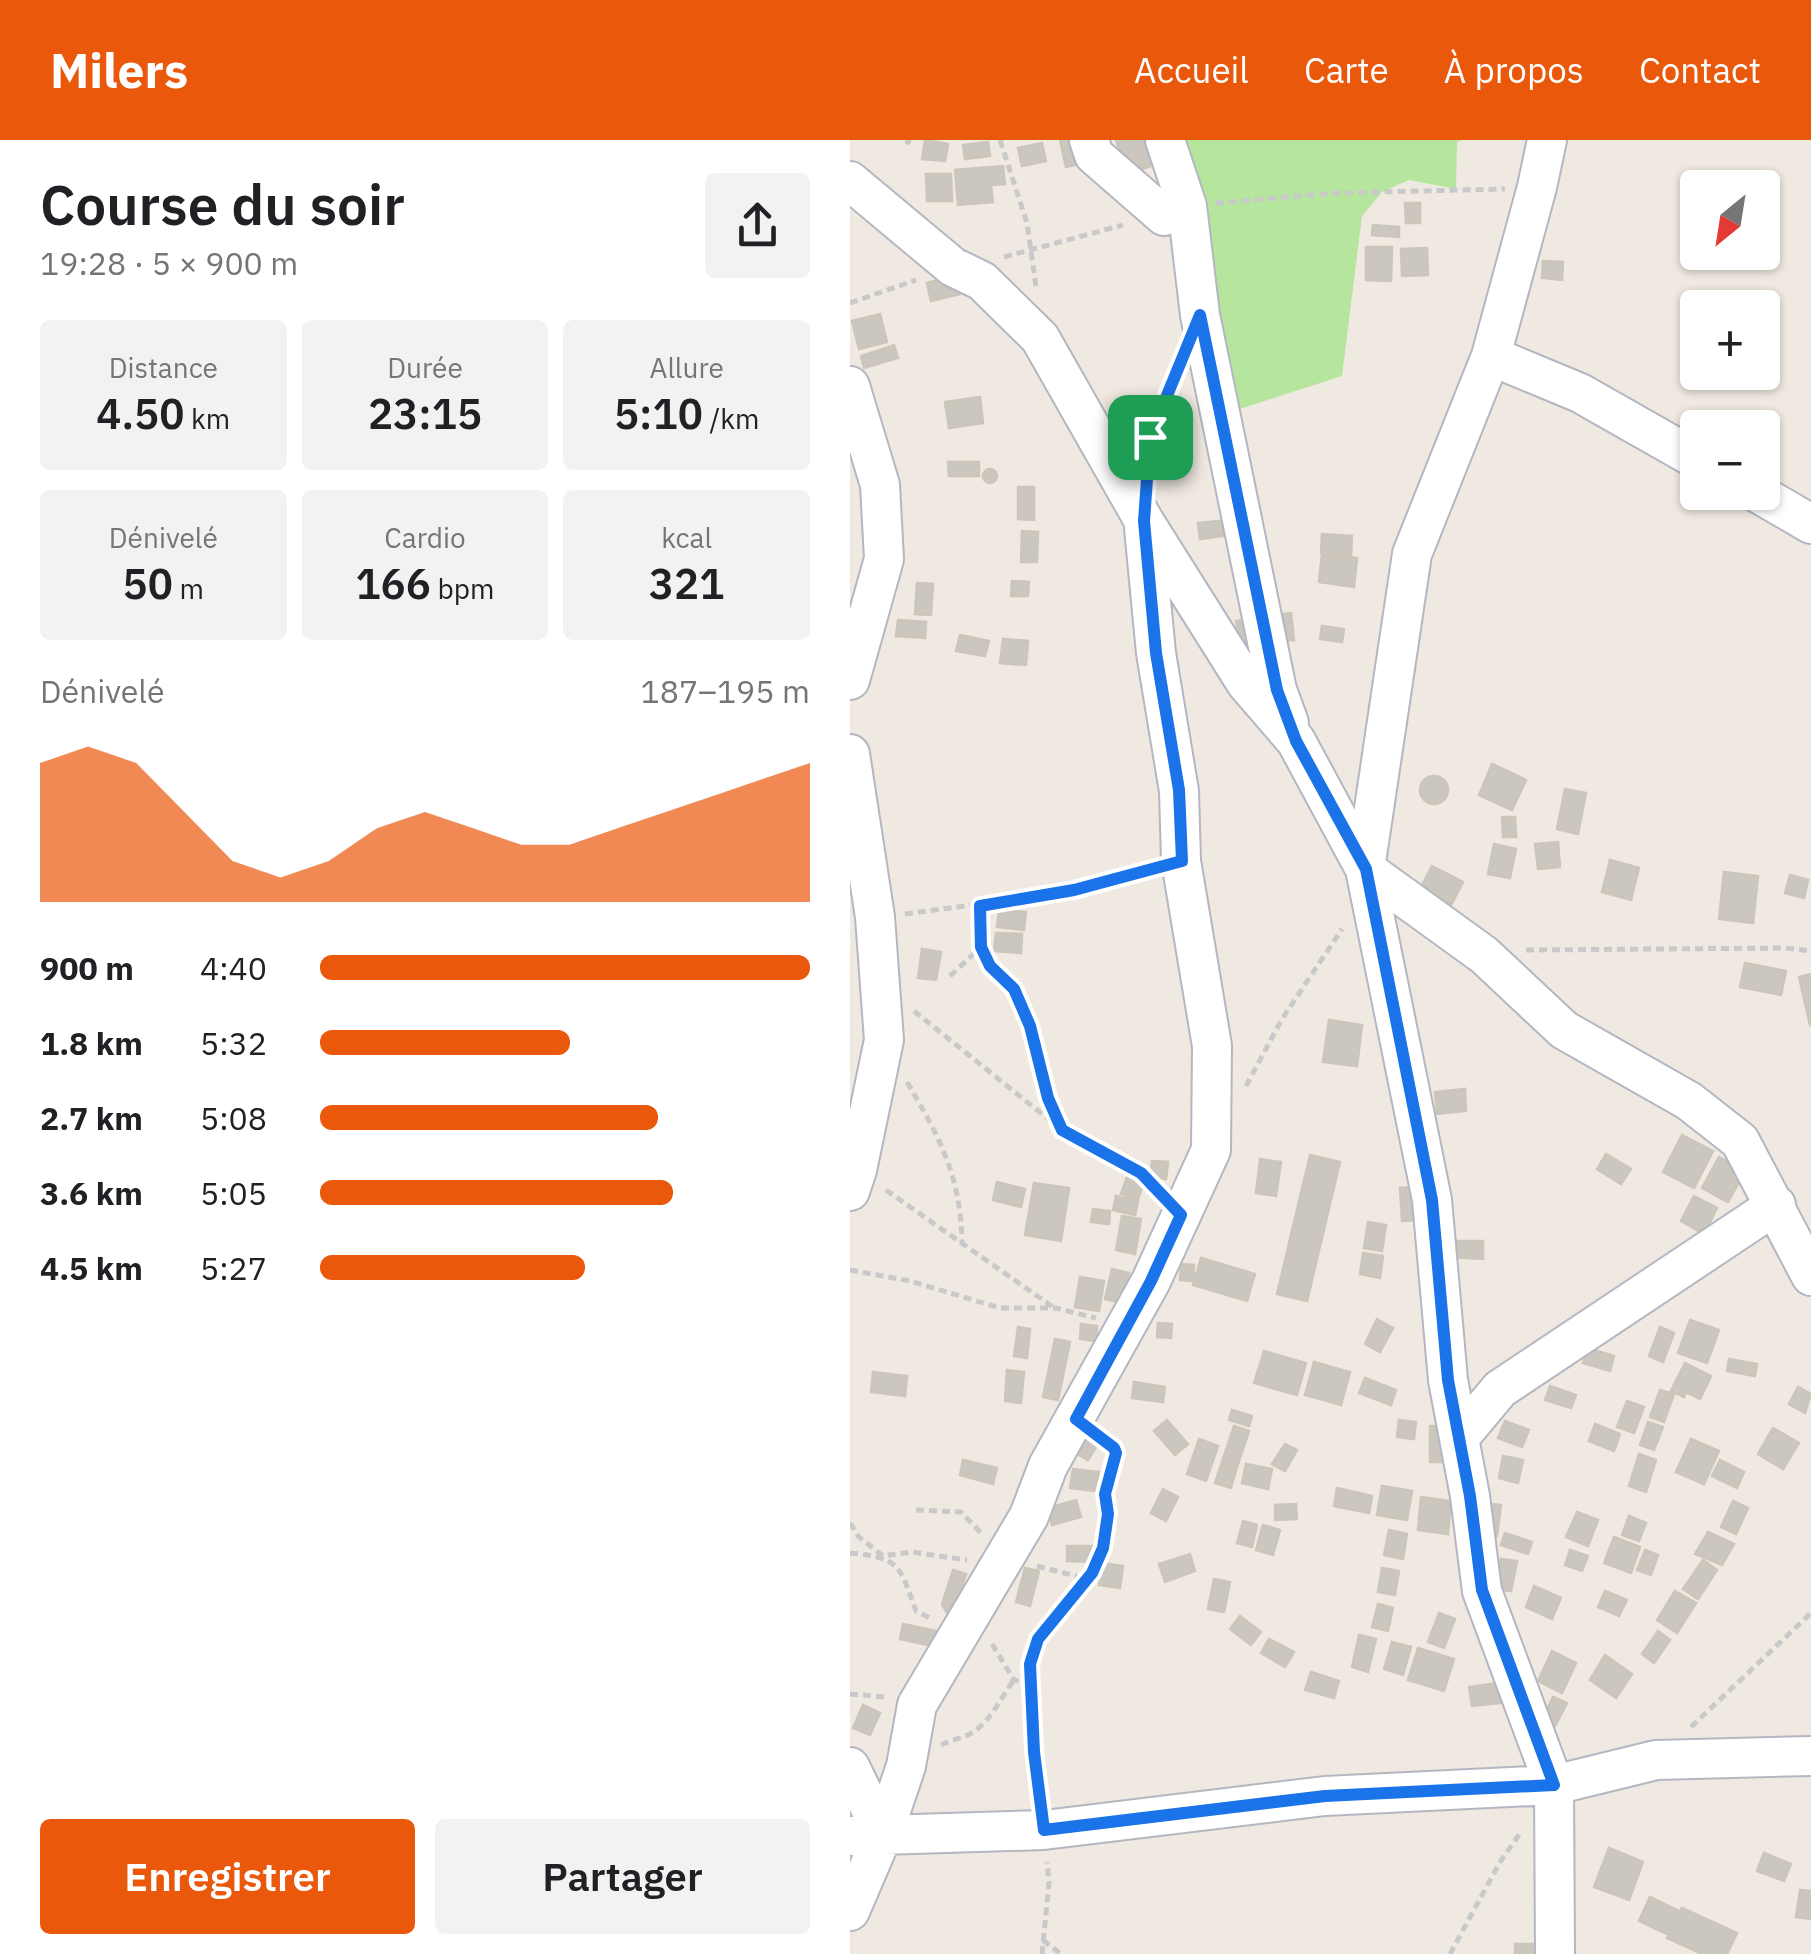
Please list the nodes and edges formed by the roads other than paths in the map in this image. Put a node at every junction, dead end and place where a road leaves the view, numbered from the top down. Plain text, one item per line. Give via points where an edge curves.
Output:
1 (1089, 140) edge
2 (1165, 140) edge
3 (1547, 140) edge
4 (850, 181) edge
5 (1176, 211) junction
6 (1490, 356) junction
7 (850, 386) edge
8 (1680, 450) edge
9 (1780, 506) edge
10 (1144, 521) junction
11 (1811, 524) edge
12 (850, 680) edge
13 (1296, 741) junction
14 (850, 754) edge
15 (1366, 869) junction
16 (854, 1181) edge
17 (1776, 1205) junction
18 (1811, 1276) edge
19 (1459, 1438) junction
20 (1811, 1756) edge
21 (850, 1767) edge
22 (1554, 1785) junction
23 (867, 1835) edge
24 (850, 1910) edge
25 (1555, 1954) edge

1 - 5 street via 1094,155
2 - 5 street
3 - 6 street
4 - 10 street via 982,282 1040,338
5 - 13 street via 1277,690
6 - 8 street via 1580,393
6 - 15 street via 1412,554
7 - 12 street via 880,484 884,559
9 - 11 street
10 - 13 street via 1246,682
10 - 23 street via 1182,861 1212,1046 1211,1150 1130,1320 1048,1466 1029,1516 917,1705 906,1766
13 - 15 street
14 - 16 street via 875,917 884,1040
15 - 17 street via 1484,955 1564,1030 1688,1101 1740,1141
15 - 19 street via 1432,1200
17 - 18 street
17 - 19 street via 1500,1389
19 - 22 street via 1482,1590
20 - 22 street via 1656,1760
21 - 23 street
22 - 23 street via 1325,1796 1044,1830
22 - 25 street
23 - 24 street

